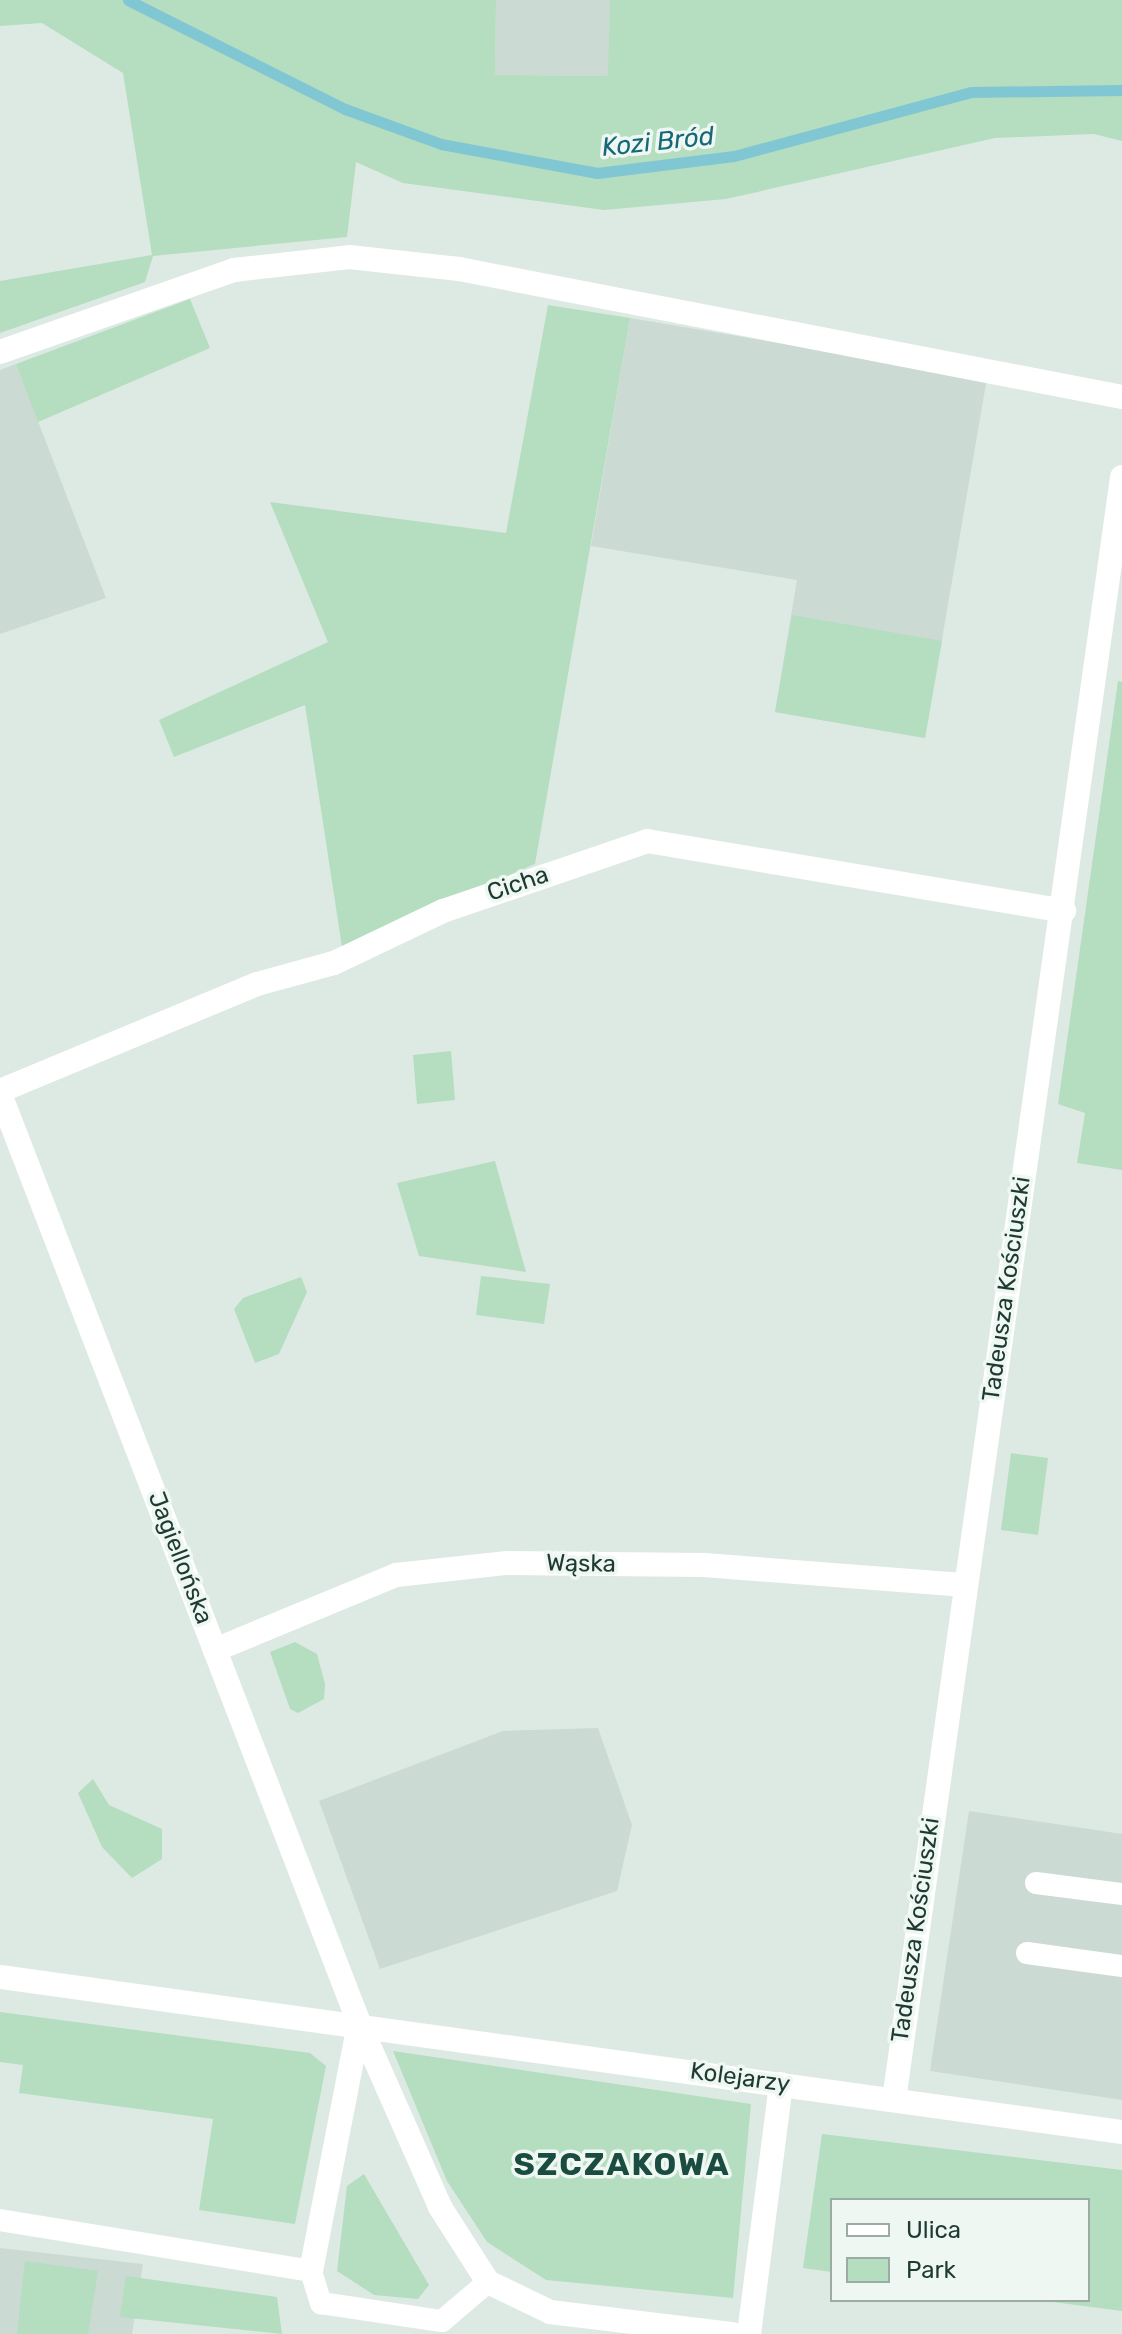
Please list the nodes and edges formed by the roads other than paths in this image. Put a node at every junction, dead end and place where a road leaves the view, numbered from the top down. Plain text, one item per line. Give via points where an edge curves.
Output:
1 (0, 352) edge
2 (1122, 397) edge
3 (1122, 477) edge
4 (1064, 911) junction
5 (0, 1093) edge
6 (962, 1585) junction
7 (215, 1650) junction
8 (1036, 1883) dead end
9 (1122, 1894) edge
10 (1027, 1953) dead end
11 (1122, 1966) edge
12 (0, 1977) edge
13 (359, 2023) junction
14 (781, 2084) junction
15 (894, 2100) junction
16 (1122, 2132) edge
17 (0, 2220) edge
18 (311, 2271) junction
19 (488, 2282) junction
20 (733, 2334) edge
21 (749, 2334) edge

1 - 2 street via 234,270 349,257 459,269
3 - 4 street, Tadeusza Kościuszki
4 - 5 street, Cicha via 647,841 443,911 334,963 257,984 186,1020
4 - 6 street, Tadeusza Kościuszki
5 - 7 street, Jagiellońska
6 - 7 street, Wąska via 704,1565 507,1563 396,1575
6 - 15 street, Tadeusza Kościuszki
7 - 13 street, Jagiellońska
8 - 9 lane
10 - 11 lane
12 - 13 street, Kolejarzy
13 - 14 street, Kolejarzy
13 - 18 street
13 - 19 street, Jagiellońska via 440,2207
14 - 15 street, Kolejarzy
14 - 21 street
15 - 16 street, Kolejarzy
17 - 18 lane
18 - 19 lane via 321,2303 442,2321
19 - 20 street via 550,2312

